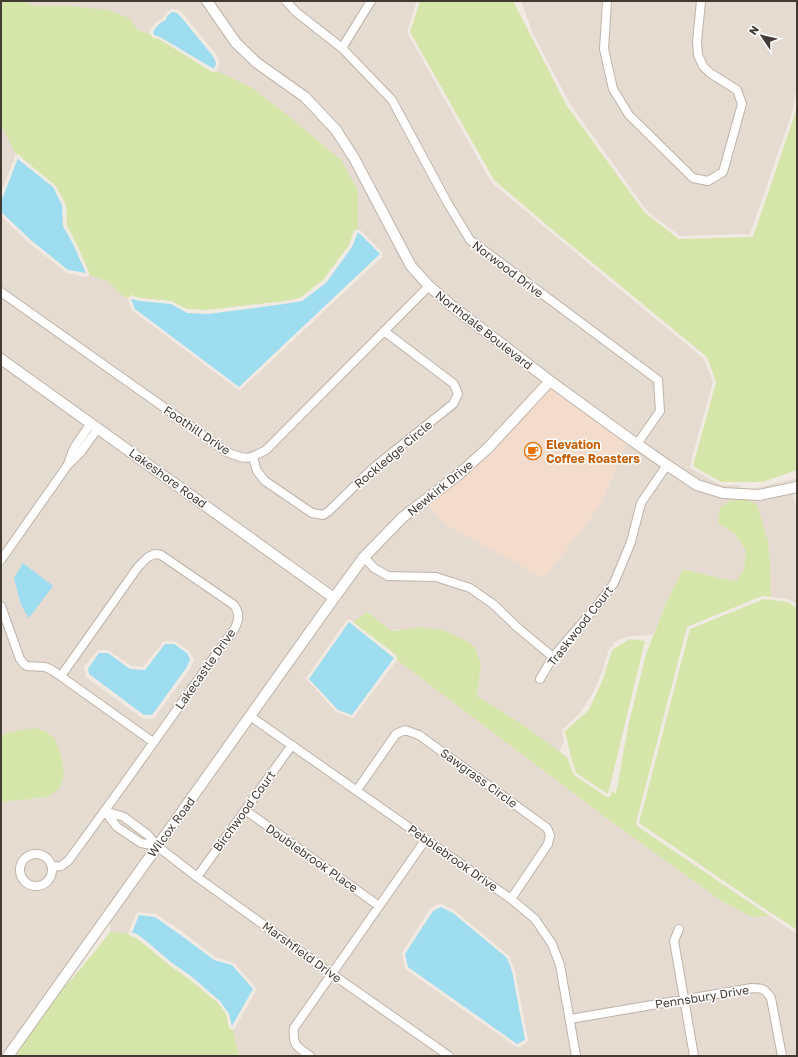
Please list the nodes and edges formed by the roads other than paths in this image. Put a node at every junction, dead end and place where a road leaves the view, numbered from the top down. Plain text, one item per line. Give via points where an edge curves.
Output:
1 (207, 1) edge
2 (286, 1) edge
3 (371, 1) edge
4 (607, 1) edge
5 (702, 1) edge
6 (342, 48) junction
7 (429, 286) junction
8 (1, 292) edge
9 (384, 331) junction
10 (1, 359) edge
11 (550, 381) junction
12 (94, 426) junction
13 (637, 444) junction
14 (253, 457) junction
15 (667, 465) junction
16 (797, 489) edge
17 (364, 557) junction
18 (1, 560) edge
19 (334, 598) junction
20 (1, 606) edge
21 (553, 657) junction
22 (61, 676) junction
23 (540, 679) dead end
24 (250, 716) junction
25 (153, 742) junction
26 (292, 745) junction
27 (356, 790) junction
28 (244, 810) junction
29 (105, 811) junction
30 (426, 839) junction
31 (157, 846) junction
32 (52, 867) junction
33 (197, 877) junction
34 (511, 899) junction
35 (379, 906) junction
36 (678, 929) dead end
37 (332, 974) junction
38 (684, 1000) junction
39 (570, 1019) junction
40 (8, 1056) edge
41 (310, 1056) edge
42 (449, 1056) edge
43 (576, 1056) edge
44 (694, 1056) edge
45 (782, 1056) edge

1 - 7 street, Northdale Boulevard via 236,43 257,63 305,97 336,130 354,158 411,266
2 - 6 street, Norwood Drive
3 - 6 street
4 - 5 street via 604,49 613,89 629,115 693,178 708,181 723,172 742,104 737,90 710,73 698,55
6 - 13 street, Norwood Drive via 392,100 446,202 470,240 658,380 660,411
7 - 9 street
7 - 11 street, Northdale Boulevard
8 - 14 street, Foothill Drive via 227,452 240,458
9 - 14 street via 266,450
9 - 14 street, Rockledge Circle via 454,384 458,394 453,404 372,469 323,515 312,513 265,481 257,471
10 - 12 street, Lakeshore Road
11 - 13 street, Northdale Boulevard
11 - 17 street, Newkirk Drive via 488,448 458,475 403,517
12 - 18 street via 74,448 67,466
12 - 19 street, Lakeshore Road
13 - 15 street, Northdale Boulevard
15 - 16 street, Northdale Boulevard via 697,485 723,493 759,494
15 - 21 street, Traskwood Court via 641,503 631,542 614,583
17 - 19 street, Newkirk Drive
17 - 21 street via 374,568 388,576 436,577 470,588 493,604
19 - 24 street, Wilcox Road
20 - 22 street via 20,659 27,666 45,667
21 - 23 street, Traskwood Court
22 - 25 street
22 - 25 street, Lakecastle Drive via 138,567 155,554 161,555 234,605 238,612 235,628
24 - 26 street, Pebblebrook Drive
24 - 31 street, Wilcox Road
25 - 29 street, Lakecastle Drive
26 - 27 street, Pebblebrook Drive
26 - 28 street, Birchwood Court
27 - 30 street, Pebblebrook Drive
27 - 34 street, Sawgrass Circle via 396,734 405,730 419,735 547,828 550,835 548,844
28 - 33 street, Birchwood Court
28 - 35 street, Doublebrook Place
29 - 31 street, Marshfield Drive via 117,826 141,843
29 - 32 street, Lakecastle Drive via 68,861 61,866
30 - 34 street, Pebblebrook Drive
30 - 35 street
31 - 33 street, Marshfield Drive
31 - 40 street, Wilcox Road
32 - 32 street via 42,855 31,855 22,861 21,877 28,885 39,887 48,882 53,872
33 - 37 street, Marshfield Drive
34 - 39 street, Pebblebrook Drive via 535,919 552,944 560,965
35 - 37 street
36 - 38 street via 674,941
37 - 41 street via 294,1028 293,1037 297,1047
37 - 42 street, Marshfield Drive
38 - 39 street, Pennsbury Drive
38 - 44 street
38 - 45 street, Pennsbury Drive via 761,988 772,998
39 - 43 street, Pebblebrook Drive

